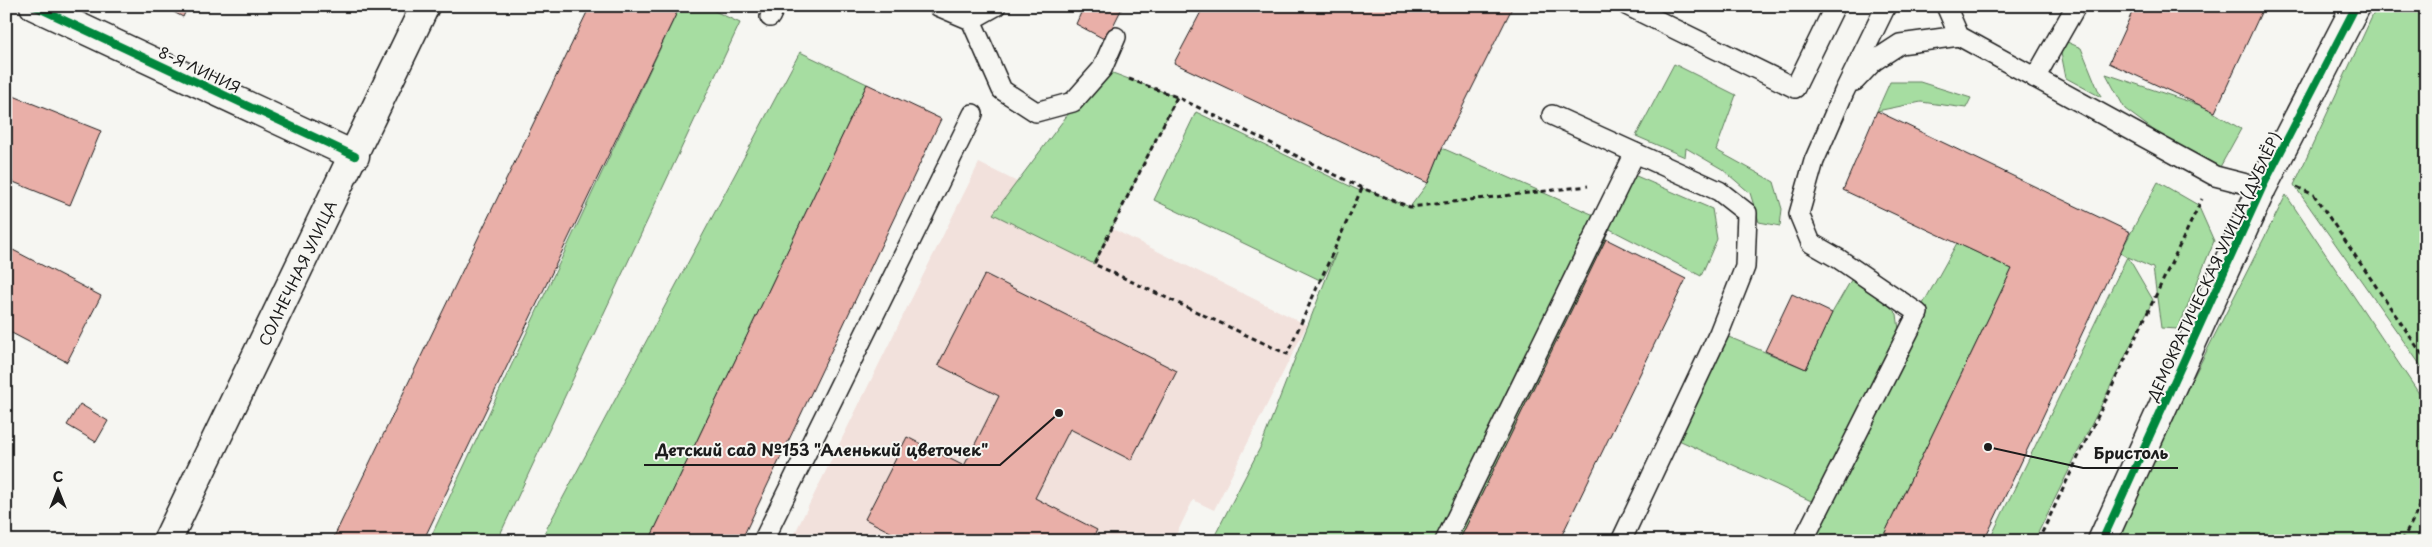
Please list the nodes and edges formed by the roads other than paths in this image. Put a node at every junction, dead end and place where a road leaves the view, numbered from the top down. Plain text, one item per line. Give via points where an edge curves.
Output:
1 (34, 6) edge
2 (425, 6) edge
3 (938, 6) edge
4 (996, 6) edge
5 (1628, 6) edge
6 (1835, 6) edge
7 (1886, 6) edge
8 (1946, 6) edge
9 (2076, 6) edge
10 (2356, 6) edge
11 (971, 20) junction
12 (1959, 36) junction
13 (1116, 37) dead end
14 (2035, 78) junction
15 (1844, 92) junction
16 (973, 114) dead end
17 (1552, 115) dead end
18 (1635, 153) junction
19 (355, 156) junction
20 (2262, 188) junction
21 (167, 541) edge
22 (763, 541) edge
23 (1445, 541) edge
24 (1621, 541) edge
25 (1803, 541) edge
26 (2102, 541) edge

1 - 19 street, 8-Я ЛИНИЯ
2 - 19 street, СОЛНЕЧНАЯ УЛИЦА
3 - 11 lane
4 - 11 lane
5 - 6 lane via 1795,88
7 - 15 lane
8 - 12 lane
9 - 14 lane
10 - 20 street, ДЕМОКРАТИЧЕСКАЯ УЛИЦА (ДУБЛЁР)
11 - 13 lane via 1002,90 1036,112 1073,102 1102,69
12 - 14 lane
12 - 15 lane via 1900,44 1874,61
14 - 20 lane via 2214,176
15 - 25 lane via 1814,161 1799,214 1810,243 1918,313
16 - 22 lane
17 - 18 lane
18 - 23 lane
18 - 24 lane via 1719,191 1747,213 1745,267 1719,332
19 - 21 street, СОЛНЕЧНАЯ УЛИЦА
20 - 26 street, ДЕМОКРАТИЧЕСКАЯ УЛИЦА (ДУБЛЁР)

